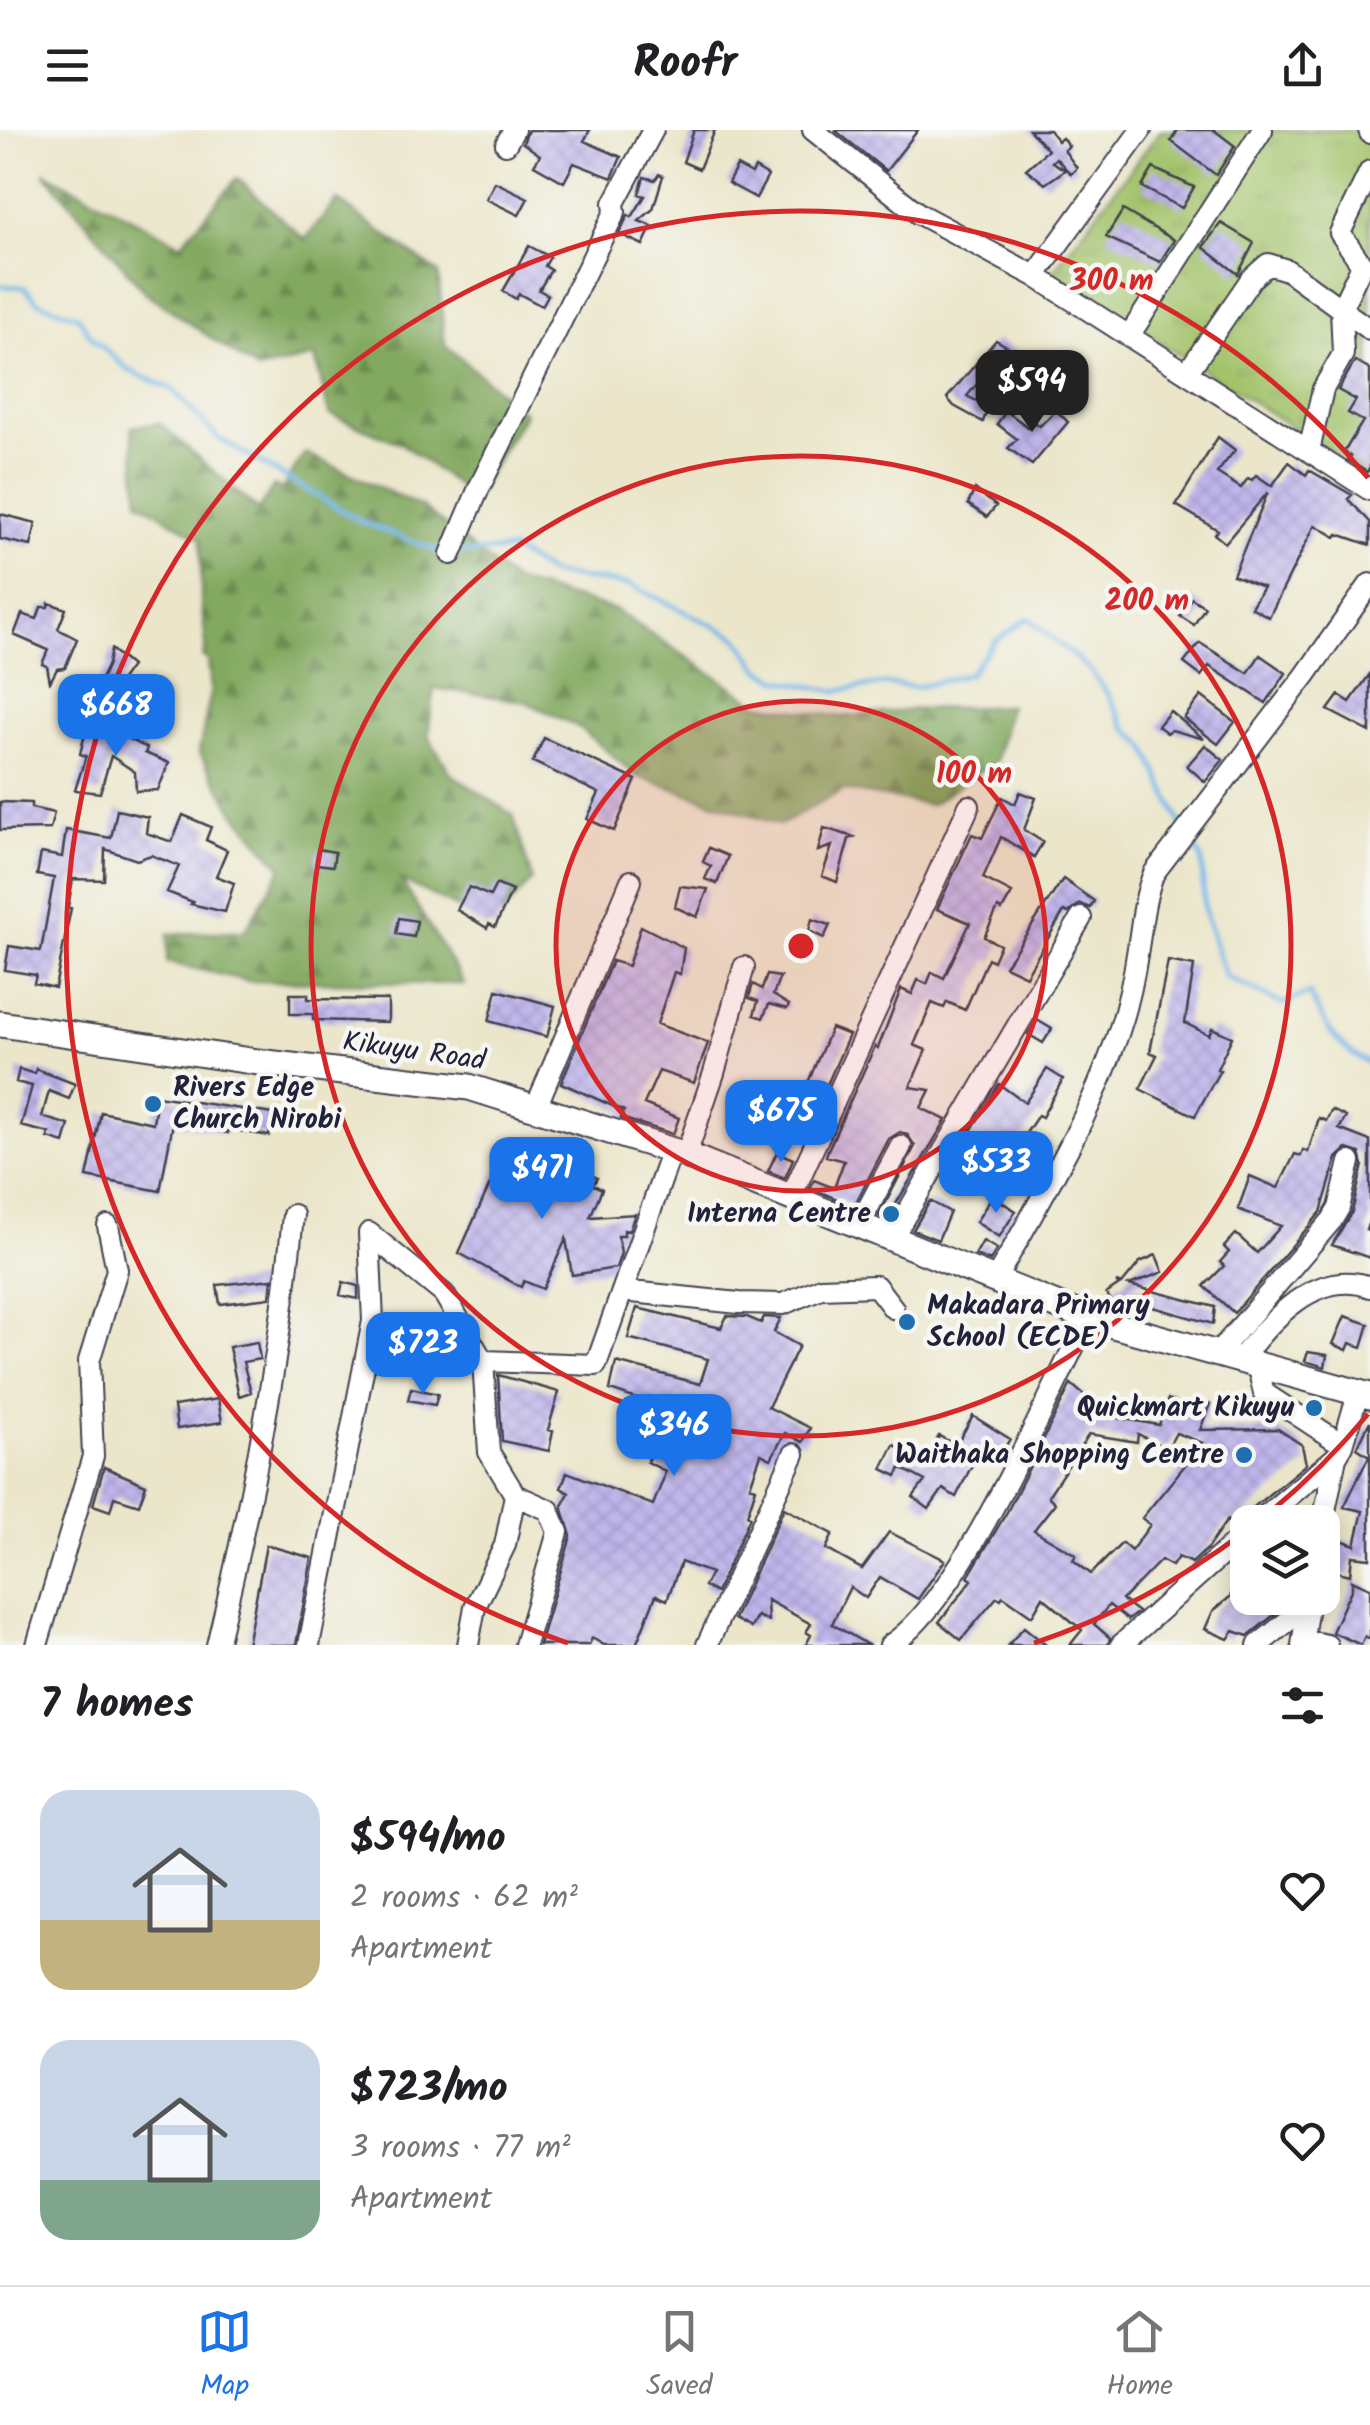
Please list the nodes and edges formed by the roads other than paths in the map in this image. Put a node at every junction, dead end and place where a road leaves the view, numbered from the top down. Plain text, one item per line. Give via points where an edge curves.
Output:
1 (653, 130) edge
2 (813, 130) edge
3 (1141, 130) edge
4 (1262, 130) edge
5 (1370, 171) edge
6 (1035, 276) junction
7 (1341, 308) junction
8 (1370, 330) edge
9 (1129, 336) junction
10 (1186, 373) junction
11 (1309, 451) junction
12 (1370, 490) edge
13 (451, 554) dead end
14 (1370, 584) edge
15 (969, 806) dead end
16 (631, 881) dead end
17 (1080, 918) dead end
18 (744, 967) dead end
19 (0, 1024) edge
20 (536, 1107) junction
21 (900, 1146) dead end
22 (679, 1152) junction
23 (1350, 1162) dead end
24 (791, 1197) junction
25 (293, 1215) dead end
26 (108, 1226) dead end
27 (858, 1227) junction
28 (890, 1240) junction
29 (995, 1280) junction
30 (1370, 1287) edge
31 (622, 1291) junction
32 (893, 1308) dead end
33 (1088, 1318) junction
34 (1238, 1359) junction
35 (483, 1361) junction
36 (1364, 1394) edge
37 (1340, 1451) junction
38 (794, 1454) dead end
39 (515, 1495) junction
40 (1278, 1505) edge
41 (1327, 1505) edge
42 (1230, 1547) edge
43 (1292, 1615) edge
44 (1306, 1615) edge
45 (1303, 1642) edge
46 (37, 1645) edge
47 (217, 1645) edge
48 (309, 1645) edge
49 (468, 1645) edge
50 (525, 1645) edge
51 (707, 1645) edge
52 (890, 1645) edge
53 (1121, 1645) edge
54 (1258, 1645) edge
55 (1327, 1645) edge

1 - 13 street
2 - 6 street via 919,214
3 - 6 street
4 - 9 street
5 - 7 street via 1340,233 1362,265
6 - 9 street
7 - 8 street
7 - 10 street via 1268,264
7 - 11 street via 1343,354 1323,389
9 - 10 street
10 - 11 street
11 - 12 street
14 - 29 street via 1154,873 1120,1028 1100,1083
15 - 24 street
16 - 20 street
17 - 28 street
18 - 22 street via 714,1073
19 - 20 main road, Kikuyu Road via 469,1087
20 - 22 main road, Kikuyu Road
21 - 27 street
22 - 24 main road, Kikuyu Road
22 - 31 street
23 - 34 street via 1339,1208
24 - 27 main road, Kikuyu Road
25 - 47 street via 286,1294 244,1532
26 - 46 street via 117,1270 89,1361 93,1456
27 - 28 main road, Kikuyu Road
28 - 29 main road, Kikuyu Road
29 - 33 main road, Kikuyu Road
30 - 34 street via 1340,1282 1317,1289 1267,1324
31 - 32 street via 783,1304 822,1288 876,1286
31 - 35 street via 596,1365
33 - 34 main road, Kikuyu Road
33 - 52 street via 980,1530 928,1608
34 - 36 main road, Kikuyu Road
34 - 37 street via 1264,1393
35 - 39 street via 489,1452
35 - 48 street via 444,1294 369,1233 374,1321
36 - 37 street
37 - 40 street
37 - 41 street
38 - 51 street
39 - 49 street via 505,1545 476,1607
39 - 50 street via 549,1510 558,1532
42 - 53 street
43 - 54 street
44 - 45 street
45 - 55 street

